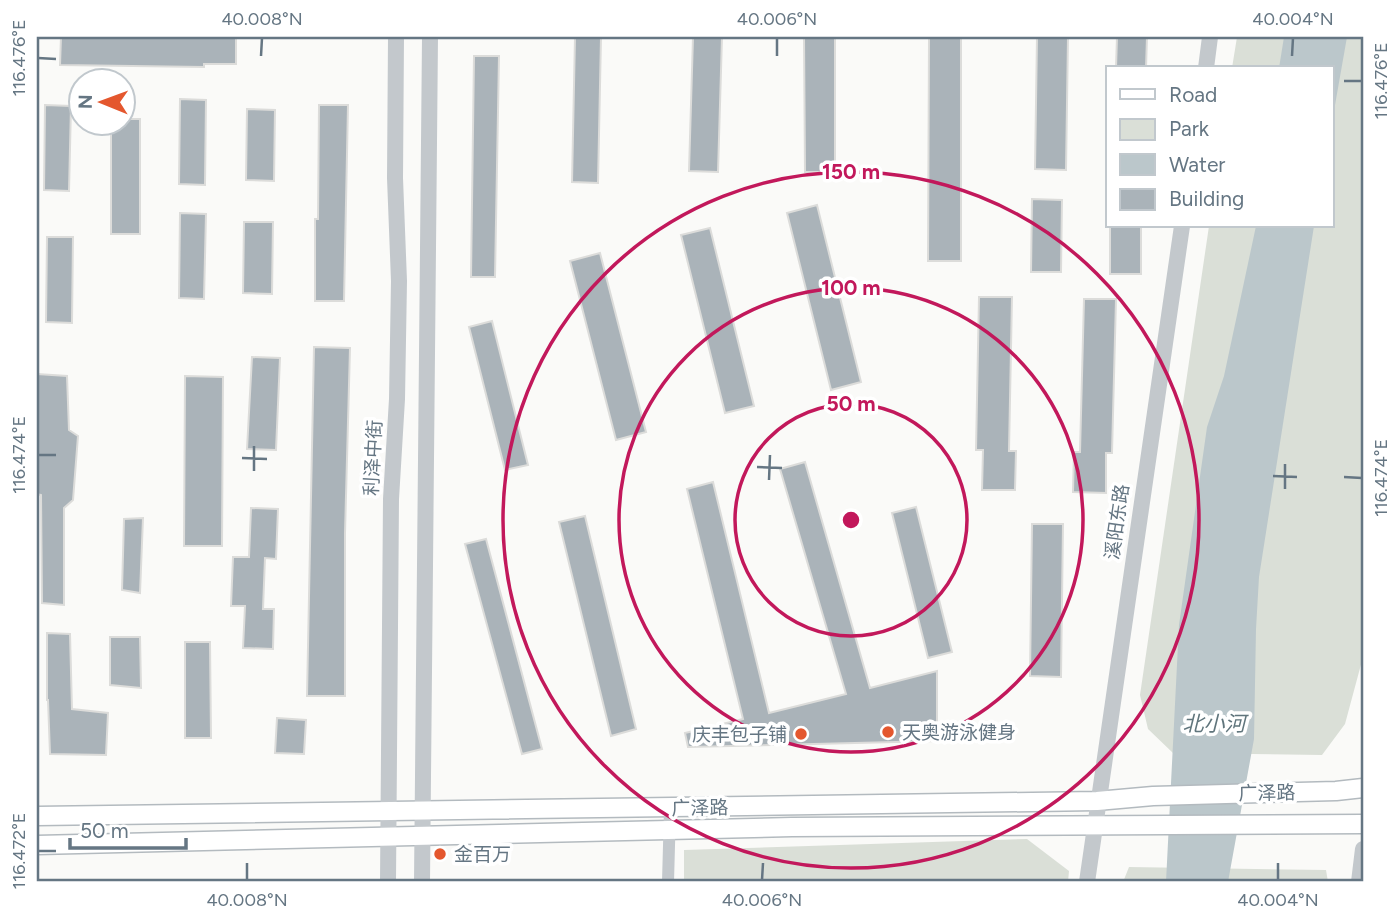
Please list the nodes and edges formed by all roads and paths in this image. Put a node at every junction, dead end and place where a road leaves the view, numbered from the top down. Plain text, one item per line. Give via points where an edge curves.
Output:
1 (396, 37) edge
2 (430, 37) edge
3 (1210, 37) edge
4 (1206, 66) edge
5 (1182, 228) edge
6 (1363, 788) edge
7 (1097, 801) junction
8 (670, 808) junction
9 (422, 809) junction
10 (388, 810) junction
11 (37, 816) edge
12 (1363, 824) edge
13 (1095, 825) junction
14 (670, 829) junction
15 (422, 836) junction
16 (388, 837) junction
17 (37, 845) edge
18 (1363, 849) edge
19 (388, 882) edge
20 (422, 882) edge
21 (668, 882) edge
22 (1087, 882) edge
23 (1359, 882) edge

1 - 10 street, 利泽中街 via 399,281
2 - 9 street
3 - 4 street
5 - 7 street, 溪阳东路
6 - 7 main road, 广泽路
7 - 8 main road, 广泽路
7 - 13 street, 溪阳东路
8 - 9 main road, 广泽路
8 - 14 street
9 - 10 main road, 广泽路
9 - 15 street
10 - 11 main road, 广泽路
10 - 16 street, 利泽中街
12 - 13 main road, 广泽路
13 - 14 main road, 广泽路
13 - 22 street, 溪阳东路
14 - 15 main road, 广泽路
14 - 21 street
15 - 16 main road, 广泽路
15 - 20 street
16 - 17 main road, 广泽路
16 - 19 street, 利泽中街
18 - 23 street

